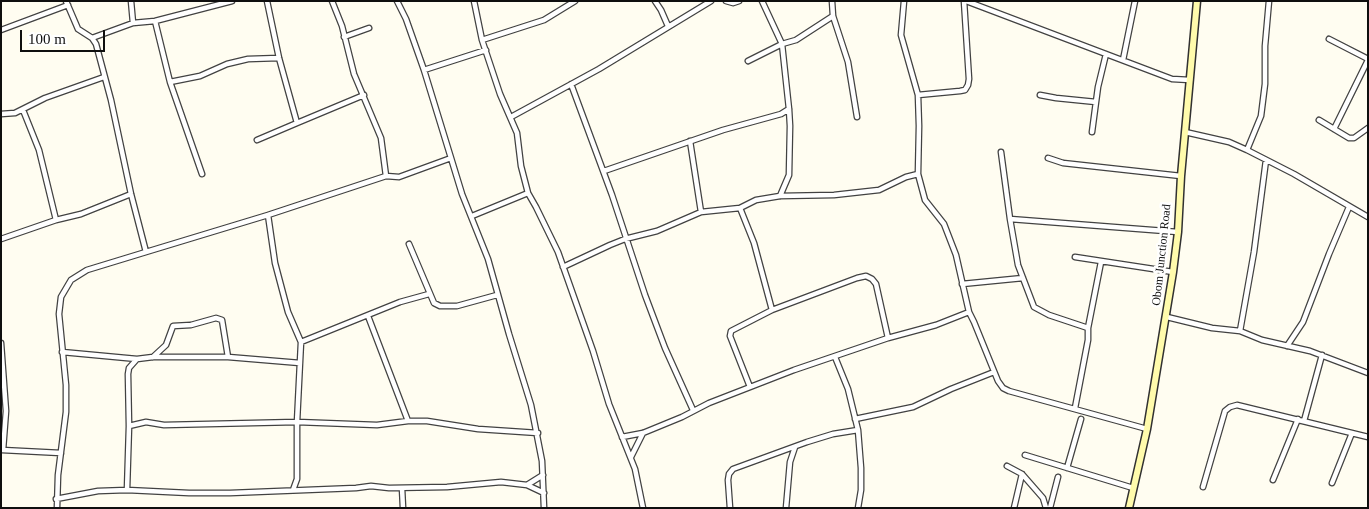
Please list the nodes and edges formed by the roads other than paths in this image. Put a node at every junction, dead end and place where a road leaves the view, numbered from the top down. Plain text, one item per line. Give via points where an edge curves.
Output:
1 (131, 1) edge
2 (232, 1) edge
3 (267, 1) edge
4 (332, 1) edge
5 (397, 1) edge
6 (474, 1) edge
7 (575, 1) edge
8 (655, 1) edge
9 (711, 1) edge
10 (726, 1) edge
11 (739, 1) edge
12 (762, 1) edge
13 (832, 1) edge
14 (904, 1) edge
15 (965, 1) edge
16 (1135, 1) edge
17 (1197, 1) edge
18 (1269, 1) edge
19 (67, 3) edge
20 (833, 16) junction
21 (155, 21) junction
22 (133, 23) junction
23 (668, 26) junction
24 (369, 28) dead end
25 (1, 30) edge
26 (344, 37) junction
27 (92, 38) junction
28 (1329, 39) dead end
29 (482, 40) junction
30 (782, 44) junction
31 (486, 50) junction
32 (1106, 54) junction
33 (279, 58) junction
34 (1368, 59) edge
35 (748, 60) dead end
36 (1123, 60) junction
37 (424, 70) junction
38 (104, 77) junction
39 (1190, 80) junction
40 (170, 82) junction
41 (570, 84) junction
42 (1040, 94) dead end
43 (364, 95) junction
44 (918, 95) junction
45 (1096, 102) junction
46 (789, 109) junction
47 (23, 110) junction
48 (1, 114) edge
49 (511, 117) junction
50 (857, 117) dead end
51 (1319, 120) dead end
52 (297, 123) junction
53 (1368, 128) edge
54 (1334, 129) junction
55 (1092, 132) dead end
56 (1185, 132) junction
57 (258, 140) dead end
58 (690, 141) junction
59 (1247, 150) junction
60 (1000, 152) dead end
61 (451, 158) junction
62 (1048, 158) dead end
63 (1266, 160) junction
64 (604, 172) junction
65 (202, 174) dead end
66 (918, 174) junction
67 (386, 176) junction
68 (1181, 176) junction
69 (131, 194) junction
70 (528, 194) junction
71 (780, 196) junction
72 (1349, 207) junction
73 (740, 208) junction
74 (701, 212) junction
75 (268, 215) junction
76 (472, 216) junction
77 (1368, 218) edge
78 (1010, 219) junction
79 (56, 220) junction
80 (1178, 232) junction
81 (1, 239) edge
82 (625, 239) junction
83 (409, 244) dead end
84 (146, 252) junction
85 (1075, 257) dead end
86 (1101, 262) junction
87 (563, 267) junction
88 (1173, 272) junction
89 (1023, 278) junction
90 (962, 284) junction
91 (429, 294) junction
92 (497, 295) junction
93 (772, 310) junction
94 (969, 312) junction
95 (368, 316) junction
96 (1166, 318) junction
97 (1088, 328) junction
98 (1240, 331) junction
99 (888, 338) junction
100 (301, 342) junction
101 (1, 343) edge
102 (1287, 346) junction
103 (62, 352) junction
104 (1322, 355) junction
105 (153, 357) junction
106 (228, 357) junction
107 (835, 357) junction
108 (137, 359) junction
109 (300, 363) junction
110 (994, 372) junction
111 (1368, 373) edge
112 (750, 387) junction
113 (1075, 408) junction
114 (693, 410) junction
115 (856, 419) junction
116 (1298, 419) junction
117 (1081, 420) dead end
118 (1304, 420) junction
119 (408, 421) junction
120 (296, 422) junction
121 (129, 426) junction
122 (1147, 429) junction
123 (858, 430) junction
124 (538, 433) junction
125 (643, 433) junction
126 (1352, 433) junction
127 (622, 437) junction
128 (1368, 437) edge
129 (795, 447) junction
130 (2, 450) edge
131 (783, 451) junction
132 (61, 453) junction
133 (1025, 455) dead end
134 (631, 456) junction
135 (790, 462) junction
136 (1007, 466) dead end
137 (1067, 468) junction
138 (1022, 474) junction
139 (543, 475) junction
140 (1058, 478) dead end
141 (297, 479) junction
142 (1274, 480) dead end
143 (1332, 483) dead end
144 (527, 485) junction
145 (1203, 487) dead end
146 (402, 488) junction
147 (1133, 488) junction
148 (304, 489) junction
149 (127, 490) junction
150 (292, 490) junction
151 (544, 493) junction
152 (56, 499) junction
153 (57, 508) edge
154 (403, 508) edge
155 (544, 508) edge
156 (643, 508) edge
157 (730, 508) edge
158 (786, 508) edge
159 (858, 508) edge
160 (1014, 508) edge
161 (1046, 508) edge
162 (1050, 508) edge
163 (1129, 508) edge

1 - 22 street
2 - 21 street
3 - 33 street
4 - 26 street
5 - 37 street
6 - 29 street
7 - 29 street via 544,20
8 - 23 street
9 - 23 street
10 - 11 street via 733,4
12 - 30 street
13 - 20 street
14 - 44 street via 902,35
15 - 32 street
15 - 44 street via 968,85 960,91
16 - 36 street
17 - 39 main road, Obom Junction Road
18 - 59 street via 1261,116
19 - 25 street
19 - 27 street via 78,29
20 - 30 street via 802,36
20 - 50 street via 848,62
21 - 22 street
21 - 40 street
22 - 27 street
23 - 41 street
24 - 26 street
26 - 43 street via 354,74
27 - 38 street
28 - 34 street
29 - 31 street
30 - 35 street
30 - 46 street
31 - 37 street
31 - 49 street
32 - 36 street
32 - 45 street
33 - 40 street via 248,59 200,76
33 - 52 street
34 - 54 street
36 - 39 street via 1172,79
37 - 61 street
38 - 47 street via 44,98
38 - 69 street
39 - 56 main road, Obom Junction Road
40 - 65 street
41 - 49 street
41 - 64 street
42 - 45 street
43 - 52 street
43 - 67 street via 381,138
44 - 66 street
45 - 55 street
46 - 58 street
46 - 71 street via 789,175
47 - 48 street
47 - 79 street via 39,150
49 - 70 street via 518,133
51 - 54 street
52 - 57 street
53 - 54 street via 1354,138
56 - 59 street via 1229,142
56 - 68 main road, Obom Junction Road
58 - 64 street
58 - 74 street
59 - 63 street
60 - 78 street
61 - 67 street via 398,177
61 - 76 street
62 - 68 street via 1064,163
63 - 72 street
63 - 98 street
64 - 82 street
66 - 71 street via 879,190
66 - 90 street via 925,200 944,224 956,254
67 - 75 street
68 - 80 main road, Obom Junction Road
69 - 79 street via 87,212
69 - 84 street
70 - 76 street
70 - 87 street
71 - 73 street via 756,200
72 - 77 street
72 - 102 street via 1303,322
73 - 74 street
73 - 93 street via 754,243
74 - 82 street via 657,231
75 - 84 street
75 - 100 street via 275,263 288,312
76 - 92 street
78 - 80 street
78 - 89 street
79 - 81 street
80 - 88 main road, Obom Junction Road
82 - 87 street
82 - 114 street
83 - 91 street
84 - 103 street via 87,270 71,280 61,297
85 - 86 street
86 - 88 street
86 - 97 street
87 - 127 street
88 - 96 main road, Obom Junction Road
89 - 90 street
89 - 97 street via 1034,307
90 - 94 street
91 - 92 street via 434,303 448,307
91 - 95 street
92 - 124 street
93 - 99 street via 866,276 876,284
93 - 112 street via 730,331
94 - 99 street
94 - 110 street
95 - 100 street
95 - 119 street
96 - 98 street
96 - 122 main road, Obom Junction Road
97 - 113 street
98 - 102 street
99 - 107 street
100 - 109 street
101 - 130 street via 6,411
102 - 104 street
103 - 108 street
103 - 132 street via 66,412
104 - 111 street
104 - 118 street
105 - 106 street
105 - 106 street via 166,345 173,326 216,318 222,320
105 - 108 street
106 - 109 street
107 - 112 street
107 - 115 street
108 - 121 street via 128,374
109 - 120 street
110 - 113 street via 1003,388 1009,391
110 - 115 street via 913,407
112 - 114 street
113 - 122 street
114 - 125 street
115 - 123 street
116 - 118 street
116 - 142 street
116 - 145 street via 1237,405 1230,407 1225,411
117 - 137 street
118 - 126 street
119 - 120 street via 377,425
119 - 124 street
120 - 121 street via 164,425 146,422
120 - 141 street
121 - 149 street
122 - 147 main road, Obom Junction Road
123 - 129 street via 832,434
123 - 159 street via 861,468
124 - 139 street
125 - 127 street
125 - 134 street
126 - 128 street
126 - 143 street
127 - 134 street
129 - 131 street
129 - 135 street
130 - 132 street
131 - 135 street
131 - 157 street via 733,469 728,480
132 - 152 street
133 - 137 street
134 - 156 street
135 - 158 street
136 - 138 street
137 - 147 street
138 - 160 street
138 - 161 street
139 - 144 street
139 - 151 street
140 - 162 street
141 - 148 street
141 - 150 street
144 - 146 street via 501,482
144 - 151 street
146 - 148 street
146 - 154 street
147 - 163 main road, Obom Junction Road
148 - 150 street
149 - 150 street via 189,493
149 - 152 street via 98,491
151 - 155 street
152 - 153 street

